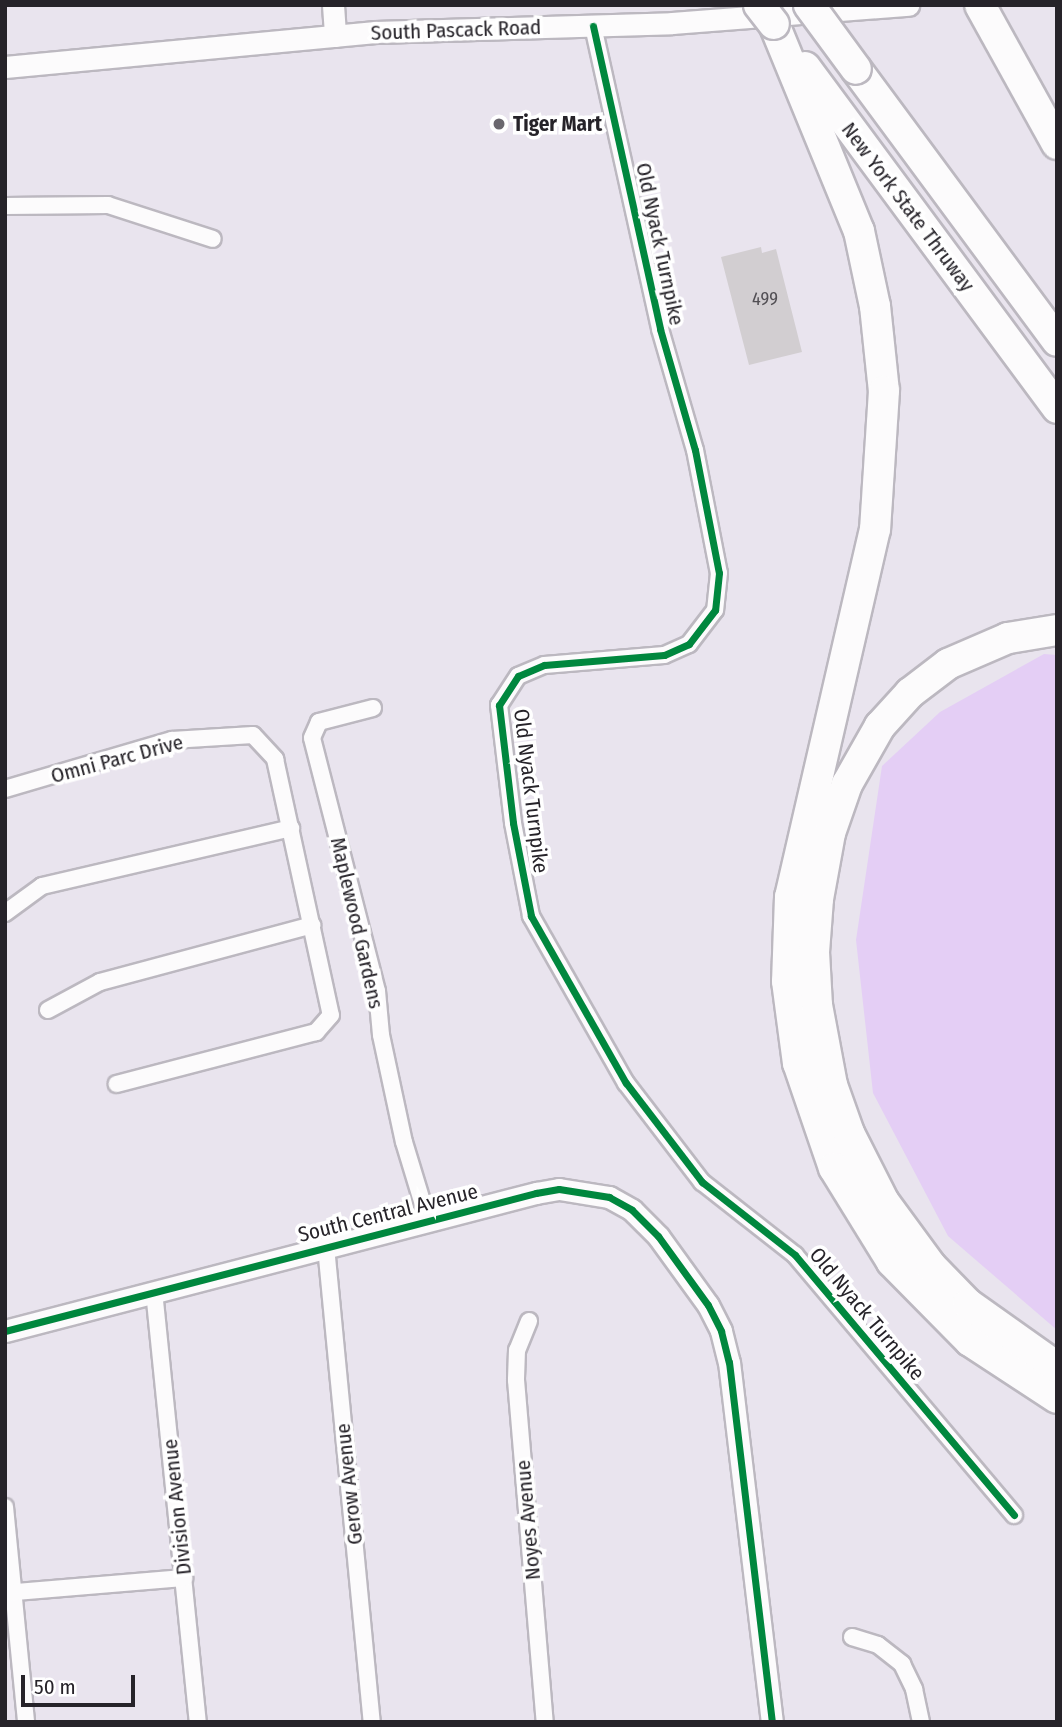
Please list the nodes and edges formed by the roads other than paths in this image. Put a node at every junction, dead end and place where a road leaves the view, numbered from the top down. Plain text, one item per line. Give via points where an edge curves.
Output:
1 (333, 5) edge
2 (809, 5) edge
3 (908, 5) edge
4 (979, 5) edge
5 (767, 15) edge
6 (593, 26) junction
7 (335, 36) junction
8 (5, 67) edge
9 (815, 97) junction
10 (1057, 144) edge
11 (5, 206) edge
12 (213, 239) dead end
13 (1057, 341) edge
14 (1057, 408) edge
15 (1057, 630) edge
16 (373, 708) dead end
17 (5, 789) edge
18 (290, 828) junction
19 (5, 913) edge
20 (313, 925) junction
21 (48, 1010) dead end
22 (117, 1084) dead end
23 (428, 1222) junction
24 (326, 1247) junction
25 (155, 1292) junction
26 (529, 1321) dead end
27 (5, 1331) edge
28 (1057, 1367) edge
29 (1057, 1398) edge
30 (5, 1507) edge
31 (1014, 1515) dead end
32 (184, 1578) junction
33 (9, 1592) edge
34 (852, 1637) dead end
35 (26, 1722) edge
36 (198, 1722) edge
37 (372, 1722) edge
38 (545, 1722) edge
39 (772, 1722) edge
40 (921, 1722) edge

1 - 7 street
2 - 13 highway, New York State Thruway, bridge
3 - 6 street, South Pascack Road
4 - 10 highway
5 - 9 highway, New York State Thruway
6 - 7 street, South Pascack Road
6 - 31 street, Old Nyack Turnpike via 719,573 715,610 689,644 664,655 544,665 518,676 499,705 513,823 531,916 626,1083 702,1182 795,1255
7 - 8 street, South Pascack Road
9 - 14 highway, New York State Thruway
9 - 29 highway via 865,254 879,335 884,418 875,528 790,897 787,981 798,1063 834,1168 892,1262 970,1341
11 - 12 street via 107,205
15 - 28 highway via 1008,638 958,659 910,693 880,726 847,785 830,833 817,899 814,952 817,1005 832,1084 859,1157 884,1202 931,1266 968,1304
16 - 23 street, Maplewood Gardens via 319,722 312,738 377,991 381,1035 404,1142
17 - 18 street, Omni Parc Drive via 172,740 253,735 275,759
18 - 19 street via 42,887
18 - 20 street, Omni Parc Drive
20 - 21 street via 100,982
20 - 22 street, Omni Parc Drive via 332,1007 316,1032
23 - 24 street, South Central Avenue
23 - 39 street, South Central Avenue via 559,1189 609,1196 632,1210 658,1236 708,1305 729,1362
24 - 25 street, South Central Avenue
24 - 37 street, Gerow Avenue
25 - 27 street, South Central Avenue
25 - 32 street, Division Avenue
26 - 38 street, Noyes Avenue via 517,1350 516,1380
30 - 33 street
32 - 33 street
32 - 36 street, Division Avenue
33 - 35 street
34 - 40 street via 878,1646 902,1664 914,1689

